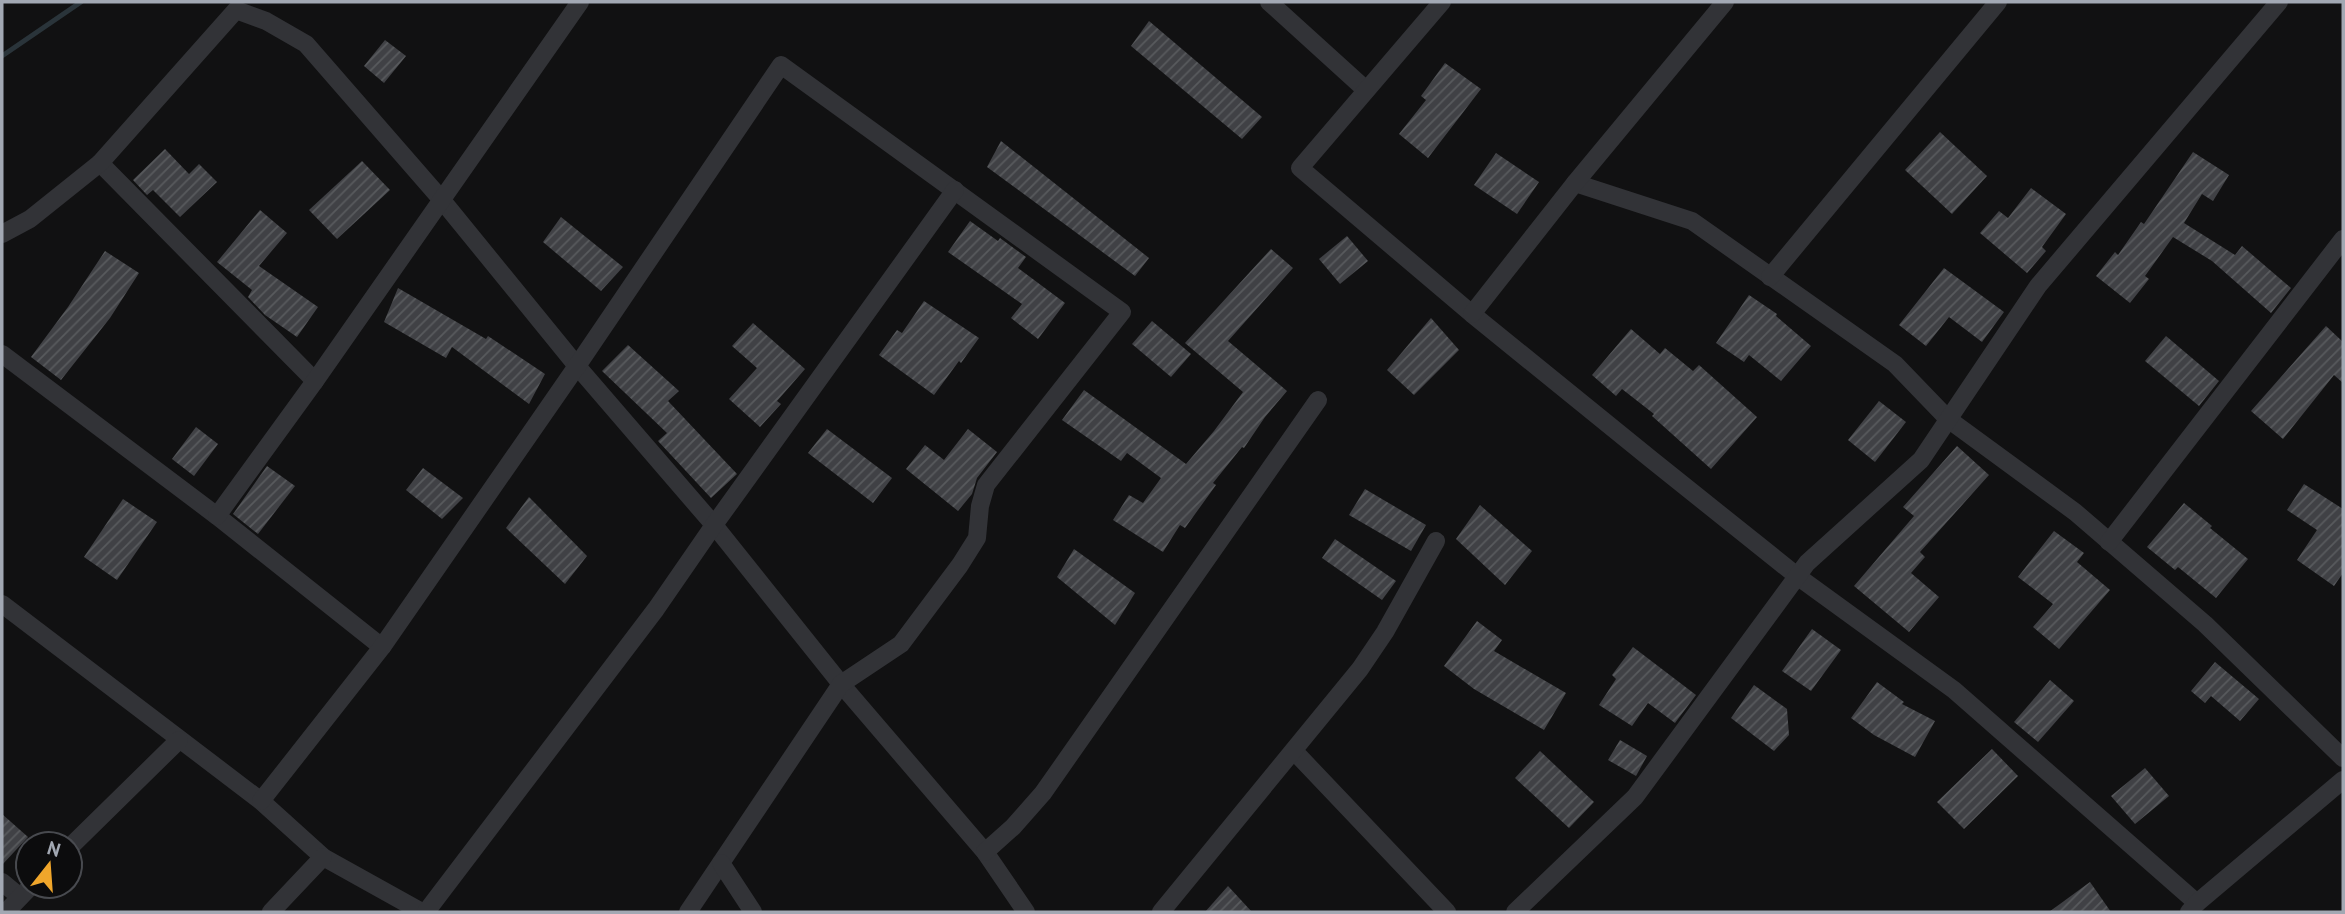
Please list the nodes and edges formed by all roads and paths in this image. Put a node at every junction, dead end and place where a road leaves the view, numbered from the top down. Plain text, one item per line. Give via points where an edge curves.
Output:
1 (580, 2) edge
2 (1269, 2) edge
3 (1442, 2) edge
4 (1725, 2) edge
5 (1998, 2) edge
6 (2279, 2) edge
7 (1367, 90) junction
8 (100, 163) junction
9 (1576, 183) junction
10 (955, 190) junction
11 (441, 199) junction
12 (2, 234) edge
13 (2343, 239) edge
14 (1770, 278) junction
15 (1472, 314) junction
16 (2, 354) edge
17 (577, 366) junction
18 (315, 381) junction
19 (1318, 400) dead end
20 (1948, 419) junction
21 (217, 516) junction
22 (714, 524) junction
23 (1436, 541) dead end
24 (2109, 542) junction
25 (1797, 576) junction
26 (2, 604) edge
27 (382, 647) junction
28 (841, 684) junction
29 (179, 740) junction
30 (1294, 751) junction
31 (2343, 758) edge
32 (2343, 780) edge
33 (261, 801) junction
34 (84, 834) edge
35 (985, 852) junction
36 (323, 857) junction
37 (721, 863) junction
38 (2193, 908) edge
39 (271, 912) edge
40 (424, 912) edge
41 (688, 912) edge
42 (754, 912) edge
43 (1026, 912) edge
44 (1161, 912) edge
45 (1447, 912) edge
46 (1515, 912) edge

1 - 11 street
2 - 7 street
3 - 7 street
4 - 9 street
5 - 14 street
6 - 20 street via 2038,286
7 - 15 street via 1300,168
8 - 11 street via 236,10 306,44
8 - 12 street via 30,219
8 - 18 street
9 - 14 street via 1692,221
9 - 15 street
10 - 17 street via 781,65
10 - 22 street
10 - 28 street via 1122,312 986,485 977,538 901,645
11 - 17 street
11 - 18 street
13 - 24 street
14 - 20 street via 1895,364
15 - 25 street
16 - 21 street
17 - 22 street
17 - 27 street
18 - 21 street
19 - 35 street via 1043,793
20 - 24 street
20 - 25 street via 1921,460
21 - 27 street
22 - 28 street
22 - 40 street via 656,609
23 - 30 street via 1360,670
24 - 31 street via 2205,624
25 - 38 street via 1954,690
25 - 46 street via 1635,797
26 - 29 street
27 - 33 street
28 - 35 street
28 - 37 street
29 - 33 street
29 - 34 street
30 - 44 street
30 - 45 street
32 - 38 street
33 - 36 street
35 - 43 street
36 - 39 street
36 - 40 street
37 - 41 street
37 - 42 street

